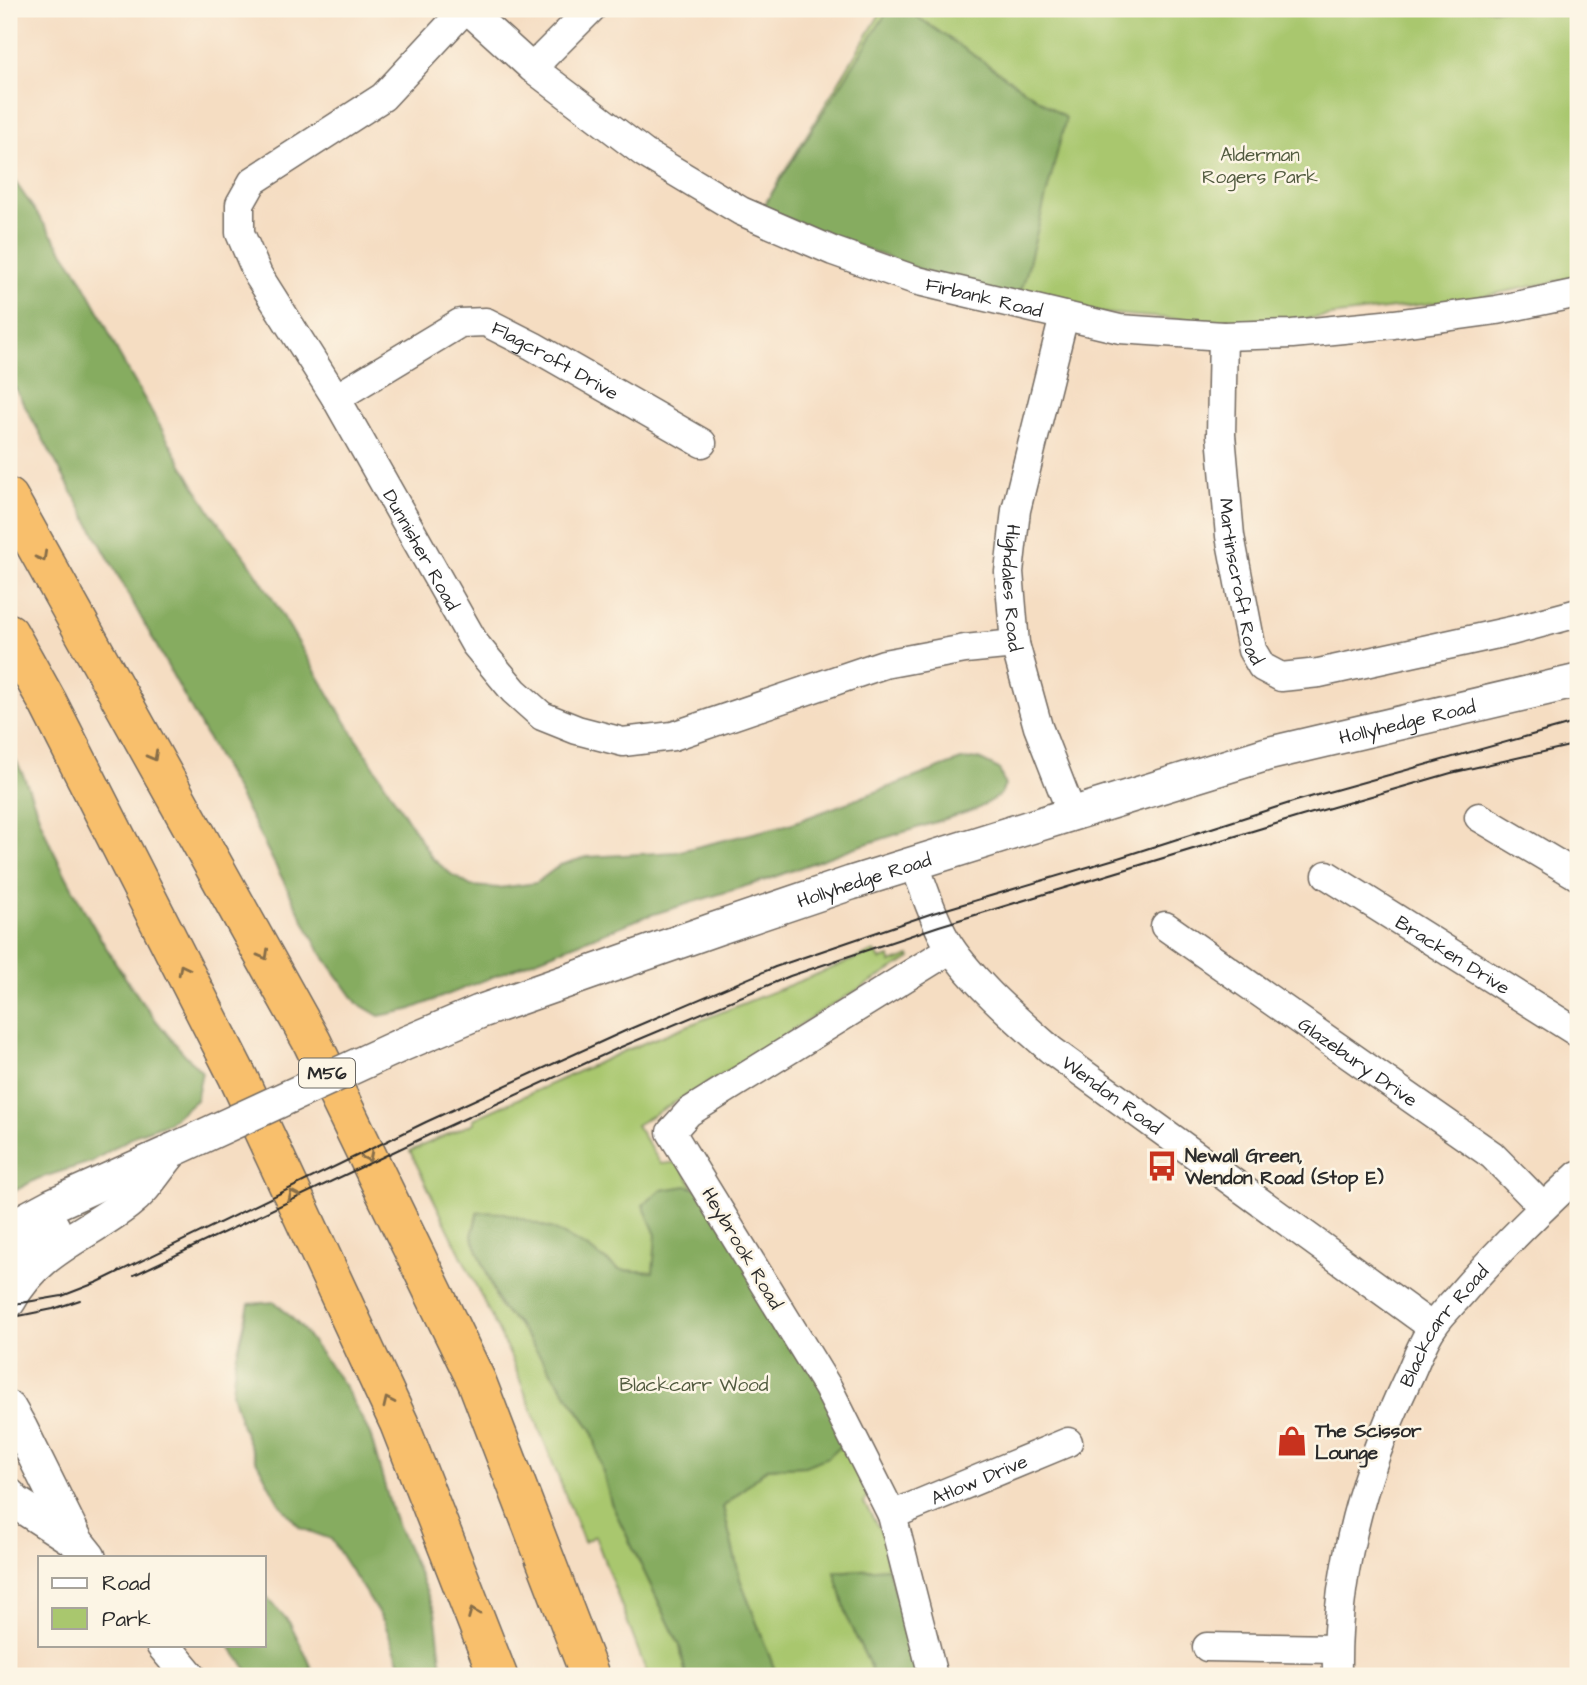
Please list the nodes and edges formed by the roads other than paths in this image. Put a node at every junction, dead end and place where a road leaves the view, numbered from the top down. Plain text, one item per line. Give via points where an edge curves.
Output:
1 (466, 9) edge
2 (591, 9) edge
3 (533, 68) junction
4 (1578, 293) edge
5 (1063, 316) junction
6 (1223, 336) junction
7 (336, 398) junction
8 (702, 443) dead end
9 (9, 498) edge
10 (1578, 613) edge
11 (9, 633) edge
12 (1015, 644) junction
13 (1578, 681) edge
14 (1072, 814) junction
15 (1479, 817) dead end
16 (915, 863) junction
17 (1326, 874) dead end
18 (1578, 876) edge
19 (1165, 926) dead end
20 (951, 949) junction
21 (1578, 1033) edge
22 (173, 1150) junction
23 (1578, 1175) edge
24 (1543, 1207) junction
25 (9, 1228) edge
26 (9, 1256) edge
27 (9, 1301) edge
28 (1432, 1326) junction
29 (9, 1408) edge
30 (1068, 1442) dead end
31 (9, 1454) edge
32 (9, 1495) edge
33 (892, 1515) junction
34 (83, 1550) edge
35 (164, 1646) edge
36 (1207, 1647) dead end
37 (1337, 1663) edge
38 (189, 1676) edge
39 (498, 1676) edge
40 (590, 1676) edge
41 (933, 1676) edge

1 - 3 street, Firbank Road
1 - 7 street, Dunnisher Road via 383,97 253,181 240,204 240,233 258,275
2 - 3 street
3 - 5 street, Firbank Road via 644,153 741,211 918,281
4 - 6 street, Firbank Road via 1394,324
5 - 6 street, Firbank Road via 1121,329
5 - 12 street, Highdales Road via 1016,509 1009,572
6 - 10 street, Martinscroft Road via 1221,435 1230,536 1252,650 1262,667 1281,677 1319,673
7 - 8 street, Flagcroft Drive via 460,323 486,321
7 - 12 street, Dunnisher Road via 475,644 542,716 577,730 623,742 673,736 884,664
9 -> 40 highway, M56 via 312,1042 477,1382
39 -> 11 highway via 398,1423 238,1077
12 - 14 street, Highdales Road via 1038,727
13 - 14 street, Hollyhedge Road via 1267,754
14 - 16 street, Hollyhedge Road
15 - 18 street
16 - 20 street, Wendon Road
16 - 22 street, Hollyhedge Road, bridge via 479,1012
17 - 21 street, Bracken Drive
19 - 24 street, Glazebury Drive via 1492,1155
20 - 28 street, Wendon Road via 1010,1013 1051,1049
20 - 33 street, Heybrook Road via 689,1112 671,1132 828,1388
22 - 25 street, Hollyhedge Road
22 - 26 street, Hollyhedge Road
22 - 27 street via 139,1193 38,1262
23 - 24 street, Blackcarr Road
24 - 28 street, Blackcarr Road
28 - 37 street, Blackcarr Road via 1363,1489 1342,1577
29 - 34 street
30 - 33 street, Atlow Drive
31 - 34 street
32 - 34 street
33 - 41 street, Heybrook Road
35 - 38 street
36 - 37 street

